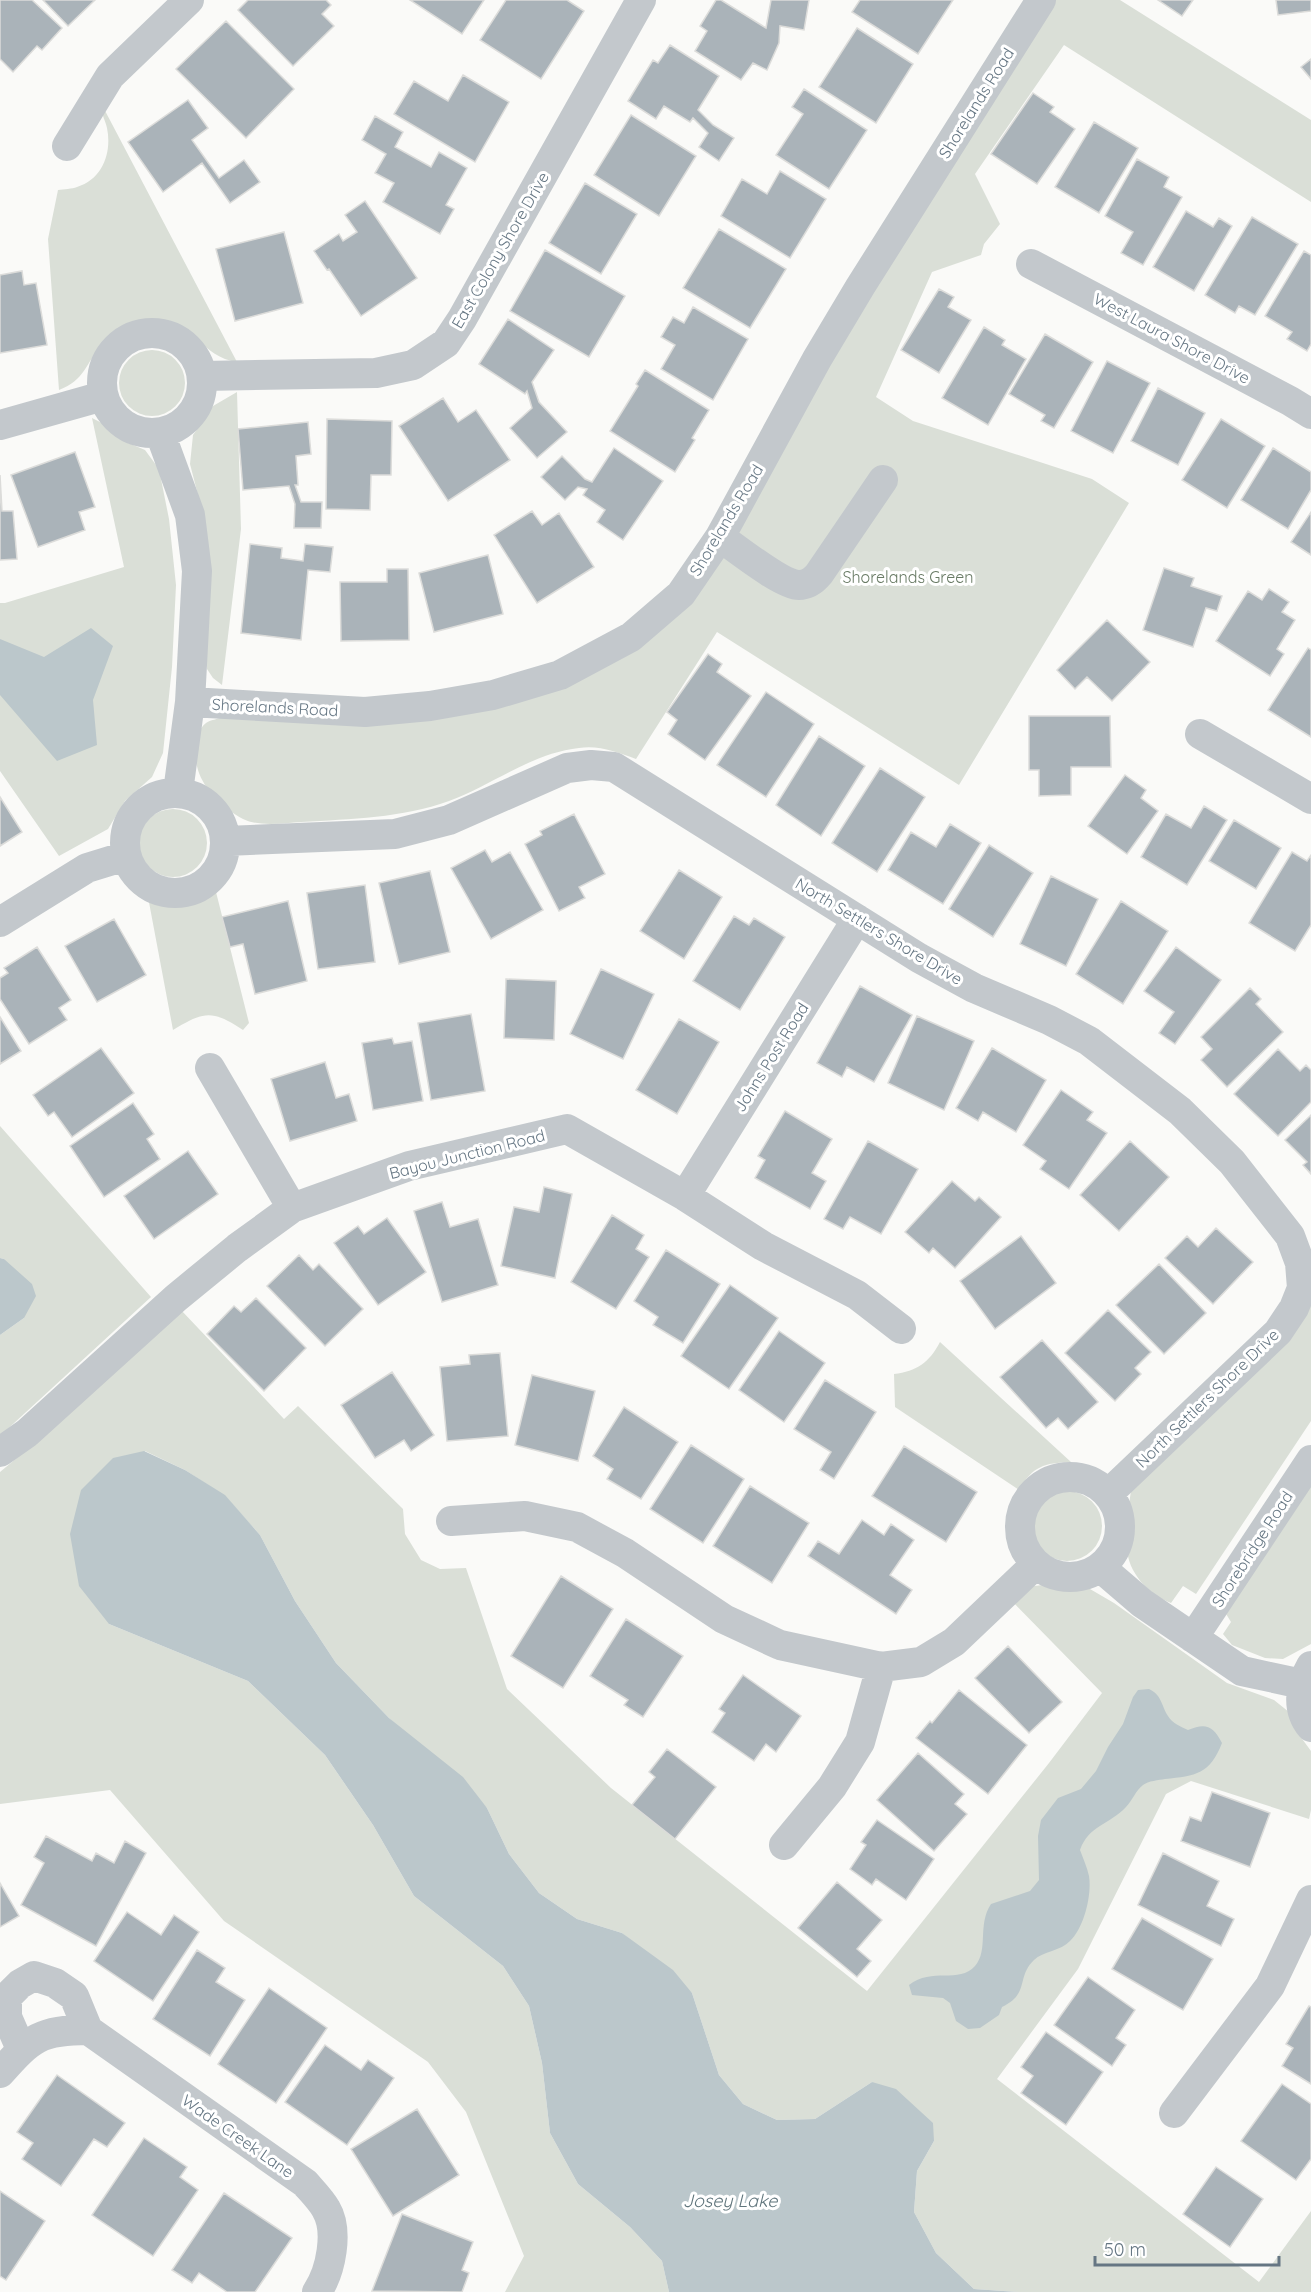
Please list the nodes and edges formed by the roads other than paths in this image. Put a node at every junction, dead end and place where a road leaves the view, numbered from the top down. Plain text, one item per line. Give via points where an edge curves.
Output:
1 (189, 0) edge
2 (641, 0) edge
3 (1041, 0) edge
4 (67, 146) dead end
5 (1031, 264) dead end
6 (203, 376) junction
7 (103, 396) junction
8 (1311, 414) edge
9 (0, 425) edge
10 (160, 433) junction
11 (883, 480) dead end
12 (720, 537) junction
13 (190, 702) junction
14 (1200, 734) dead end
15 (178, 792) junction
16 (1311, 799) edge
17 (226, 841) junction
18 (126, 856) junction
19 (857, 919) junction
20 (0, 922) edge
21 (210, 1068) dead end
22 (685, 1196) junction
23 (292, 1208) junction
24 (901, 1329) dead end
25 (0, 1452) edge
26 (1311, 1460) edge
27 (1109, 1493) junction
28 (452, 1521) dead end
29 (1036, 1564) junction
30 (1100, 1568) junction
31 (1193, 1638) junction
32 (881, 1667) junction
33 (1306, 1675) edge
34 (1311, 1727) edge
35 (784, 1845) dead end
36 (1311, 1900) edge
37 (79, 2030) junction
38 (21, 2049) junction
39 (0, 2073) edge
40 (1174, 2113) dead end
41 (317, 2292) edge

1 - 4 street via 110,76
2 - 6 street, East Colony Shore Drive via 446,343 413,366 376,373
3 - 12 street, Shorelands Road via 860,287
5 - 8 street, West Laura Shore Drive
6 - 7 street via 190,348 173,336 155,332 133,335 117,346 106,361
6 - 10 street via 202,392 194,411 180,425
7 - 9 street
7 - 10 street via 124,425 141,432
10 - 13 street via 190,515 197,571
11 - 12 street via 819,574 807,584 781,579
12 - 13 street, Shorelands Road via 681,594 631,637 560,675 493,695 365,712
13 - 15 street
14 - 16 street
15 - 17 street via 196,797 212,809
15 - 18 street via 156,796 140,806 129,821 124,838
17 - 18 street via 218,872 203,886 183,893 164,893 147,885 134,873
17 - 19 street, North Settlers Shore Drive via 395,834 448,820 567,768 614,767
18 - 20 street via 87,868
19 - 22 street, Johns Post Road
19 - 27 street, North Settlers Shore Drive via 974,988 1089,1041 1180,1111 1232,1162 1290,1236 1300,1263 1302,1288 1278,1332
21 - 23 street
22 - 23 street, Bayou Junction Road via 567,1129 410,1166
22 - 24 street, Bayou Junction Road via 764,1246 856,1295
23 - 25 street, Bayou Junction Road via 176,1298 27,1433
26 - 31 street, Shorebridge Road
27 - 29 street via 1093,1481 1076,1476 1054,1478 1036,1488 1019,1521 1021,1540
27 - 30 street via 1119,1513 1120,1535 1114,1553
28 - 32 street via 525,1516 577,1527 734,1623 780,1645
29 - 30 street via 1061,1577 1081,1576
29 - 32 street via 954,1642 921,1662
30 - 31 street
31 - 33 street via 1242,1671
32 - 35 street via 860,1742 832,1787
33 - 34 street via 1301,1703
36 - 40 street via 1270,1986
37 - 38 street via 44,2034
37 - 38 street via 74,1996 55,1983 34,1976 7,1997 7,2017
37 - 41 street, Wade Creek Lane via 305,2183 326,2209 333,2228 332,2254
38 - 39 street

